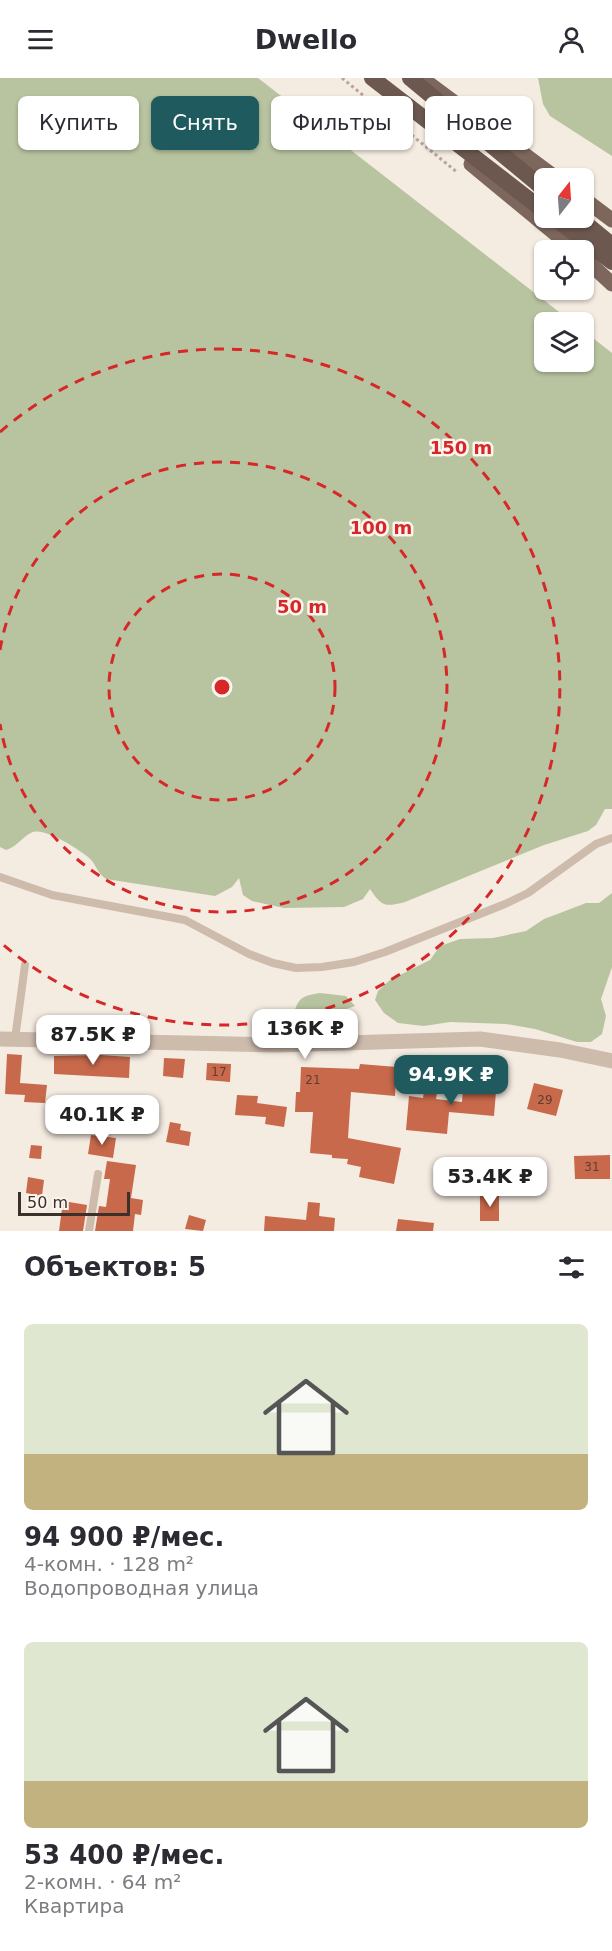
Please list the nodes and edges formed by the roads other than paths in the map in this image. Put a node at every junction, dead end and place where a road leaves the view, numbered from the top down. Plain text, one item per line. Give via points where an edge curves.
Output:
1 (367, 78) edge
2 (372, 78) edge
3 (410, 78) edge
4 (421, 78) edge
5 (542, 168) edge
6 (534, 181) edge
7 (534, 203) edge
8 (594, 206) edge
9 (612, 220) edge
10 (567, 228) edge
11 (591, 228) edge
12 (563, 240) edge
13 (612, 245) edge
14 (612, 262) edge
15 (594, 267) edge
16 (612, 284) edge
17 (612, 838) edge
18 (0, 877) edge
19 (25, 965) dead end
20 (8, 1039) edge
21 (612, 1061) edge
22 (98, 1174) dead end
23 (89, 1231) edge

1 - 12 main road
2 - 7 highway
3 - 6 highway
4 - 5 main road
8 - 9 main road
10 - 14 highway
11 - 13 highway
15 - 16 main road
17 - 18 lane via 596,844 528,893 505,904 385,952 322,968 273,963 185,920 52,895
19 - 20 lane
20 - 21 street via 275,1045 480,1039
22 - 23 lane

